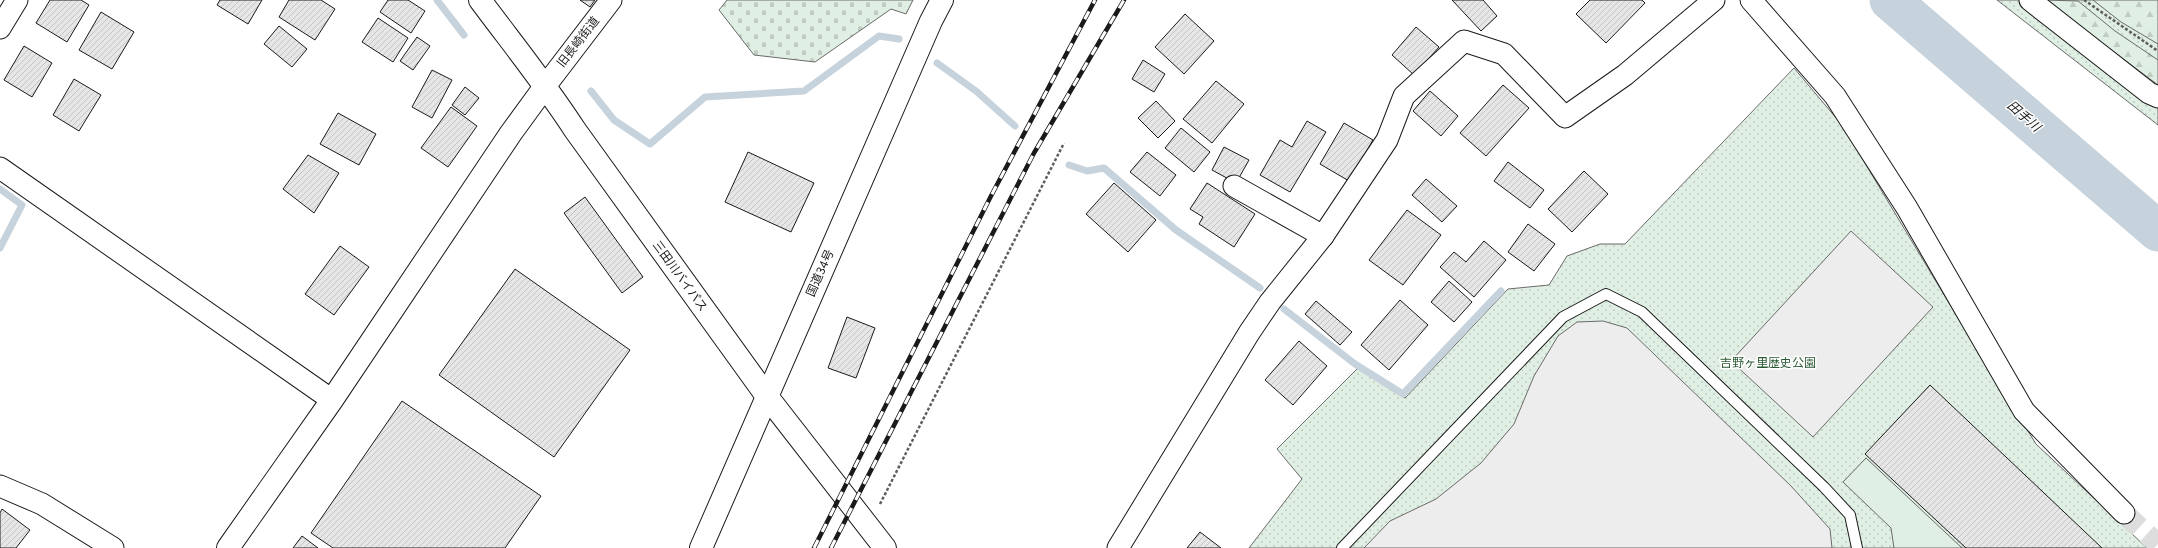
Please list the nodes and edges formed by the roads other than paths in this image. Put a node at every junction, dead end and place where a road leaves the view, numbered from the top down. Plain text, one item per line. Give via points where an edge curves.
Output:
1 (18, 0) edge
2 (480, 0) edge
3 (611, 0) edge
4 (942, 0) edge
5 (1714, 0) edge
6 (1751, 0) edge
7 (2030, 0) edge
8 (2, 21) edge
9 (546, 85) junction
10 (2158, 96) edge
11 (0, 168) edge
12 (1234, 186) dead end
13 (1323, 236) junction
14 (766, 395) junction
15 (332, 400) junction
16 (0, 486) edge
17 (2124, 514) tunnel mouth
18 (113, 548) edge
19 (228, 548) edge
20 (700, 548) edge
21 (885, 548) edge
22 (1118, 548) edge
23 (1342, 548) edge
24 (1857, 548) edge

1 - 8 street
2 - 9 main road, 三田川バイパス
3 - 9 street, 旧長崎街道
4 - 14 main road, 国道34号
5 - 13 street via 1625,75 1565,118 1504,54 1464,41 1404,96 1387,140
6 - 17 street via 1835,96 1907,208 2024,411
7 - 10 street via 2149,92
9 - 14 main road, 三田川バイパス via 575,130
9 - 15 main road
11 - 15 street
12 - 13 street
13 - 22 street via 1270,302
14 - 20 main road, 国道34号
14 - 21 main road, 三田川バイパス
15 - 19 main road
16 - 18 street via 42,504
23 - 24 lane via 1563,317 1606,294 1642,312 1824,487 1850,515

